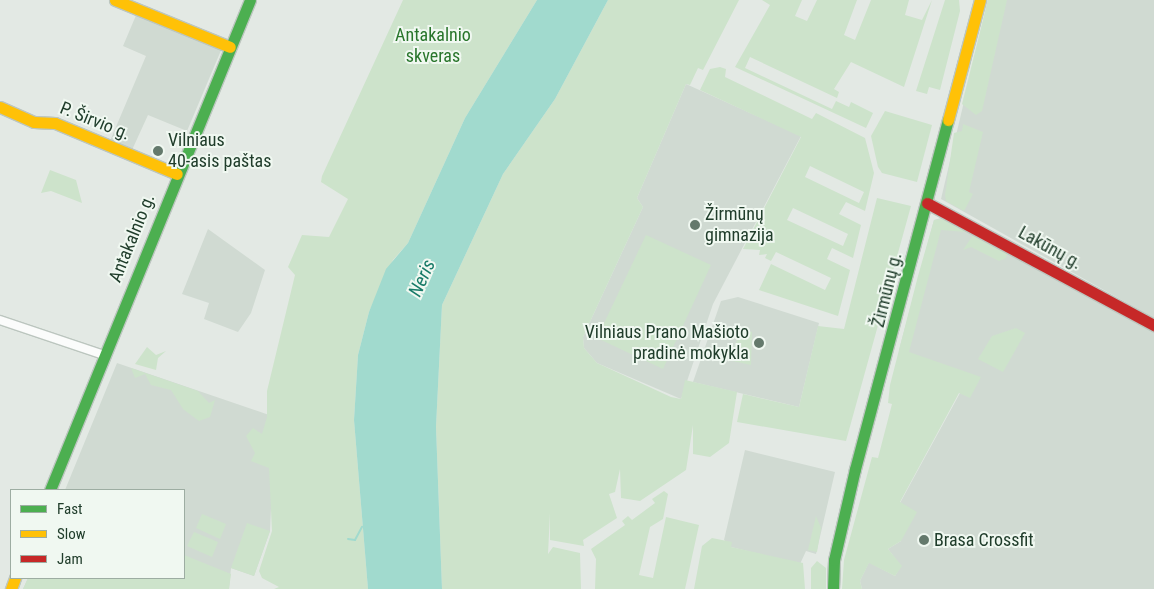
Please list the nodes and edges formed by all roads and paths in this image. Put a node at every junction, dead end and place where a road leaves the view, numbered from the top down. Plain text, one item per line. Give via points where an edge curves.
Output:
1 (115, 0) edge
2 (250, 0) edge
3 (980, 0) edge
4 (230, 47) junction
5 (0, 107) edge
6 (177, 174) junction
7 (927, 203) junction
8 (0, 320) edge
9 (1154, 325) edge
10 (104, 355) junction
11 (50, 489) edge
12 (833, 589) edge

1 - 4 main road
2 - 4 main road, Antakalnio g.
3 - 7 main road, Žirmūnų g.
4 - 6 main road, Antakalnio g.
5 - 6 main road, P. Širvio g. via 34,122 56,123
6 - 10 main road, Antakalnio g.
7 - 9 main road, Lakūnų g.
7 - 12 main road, Žirmūnų g. via 855,469 834,560
8 - 10 street
10 - 11 main road, Antakalnio g.

